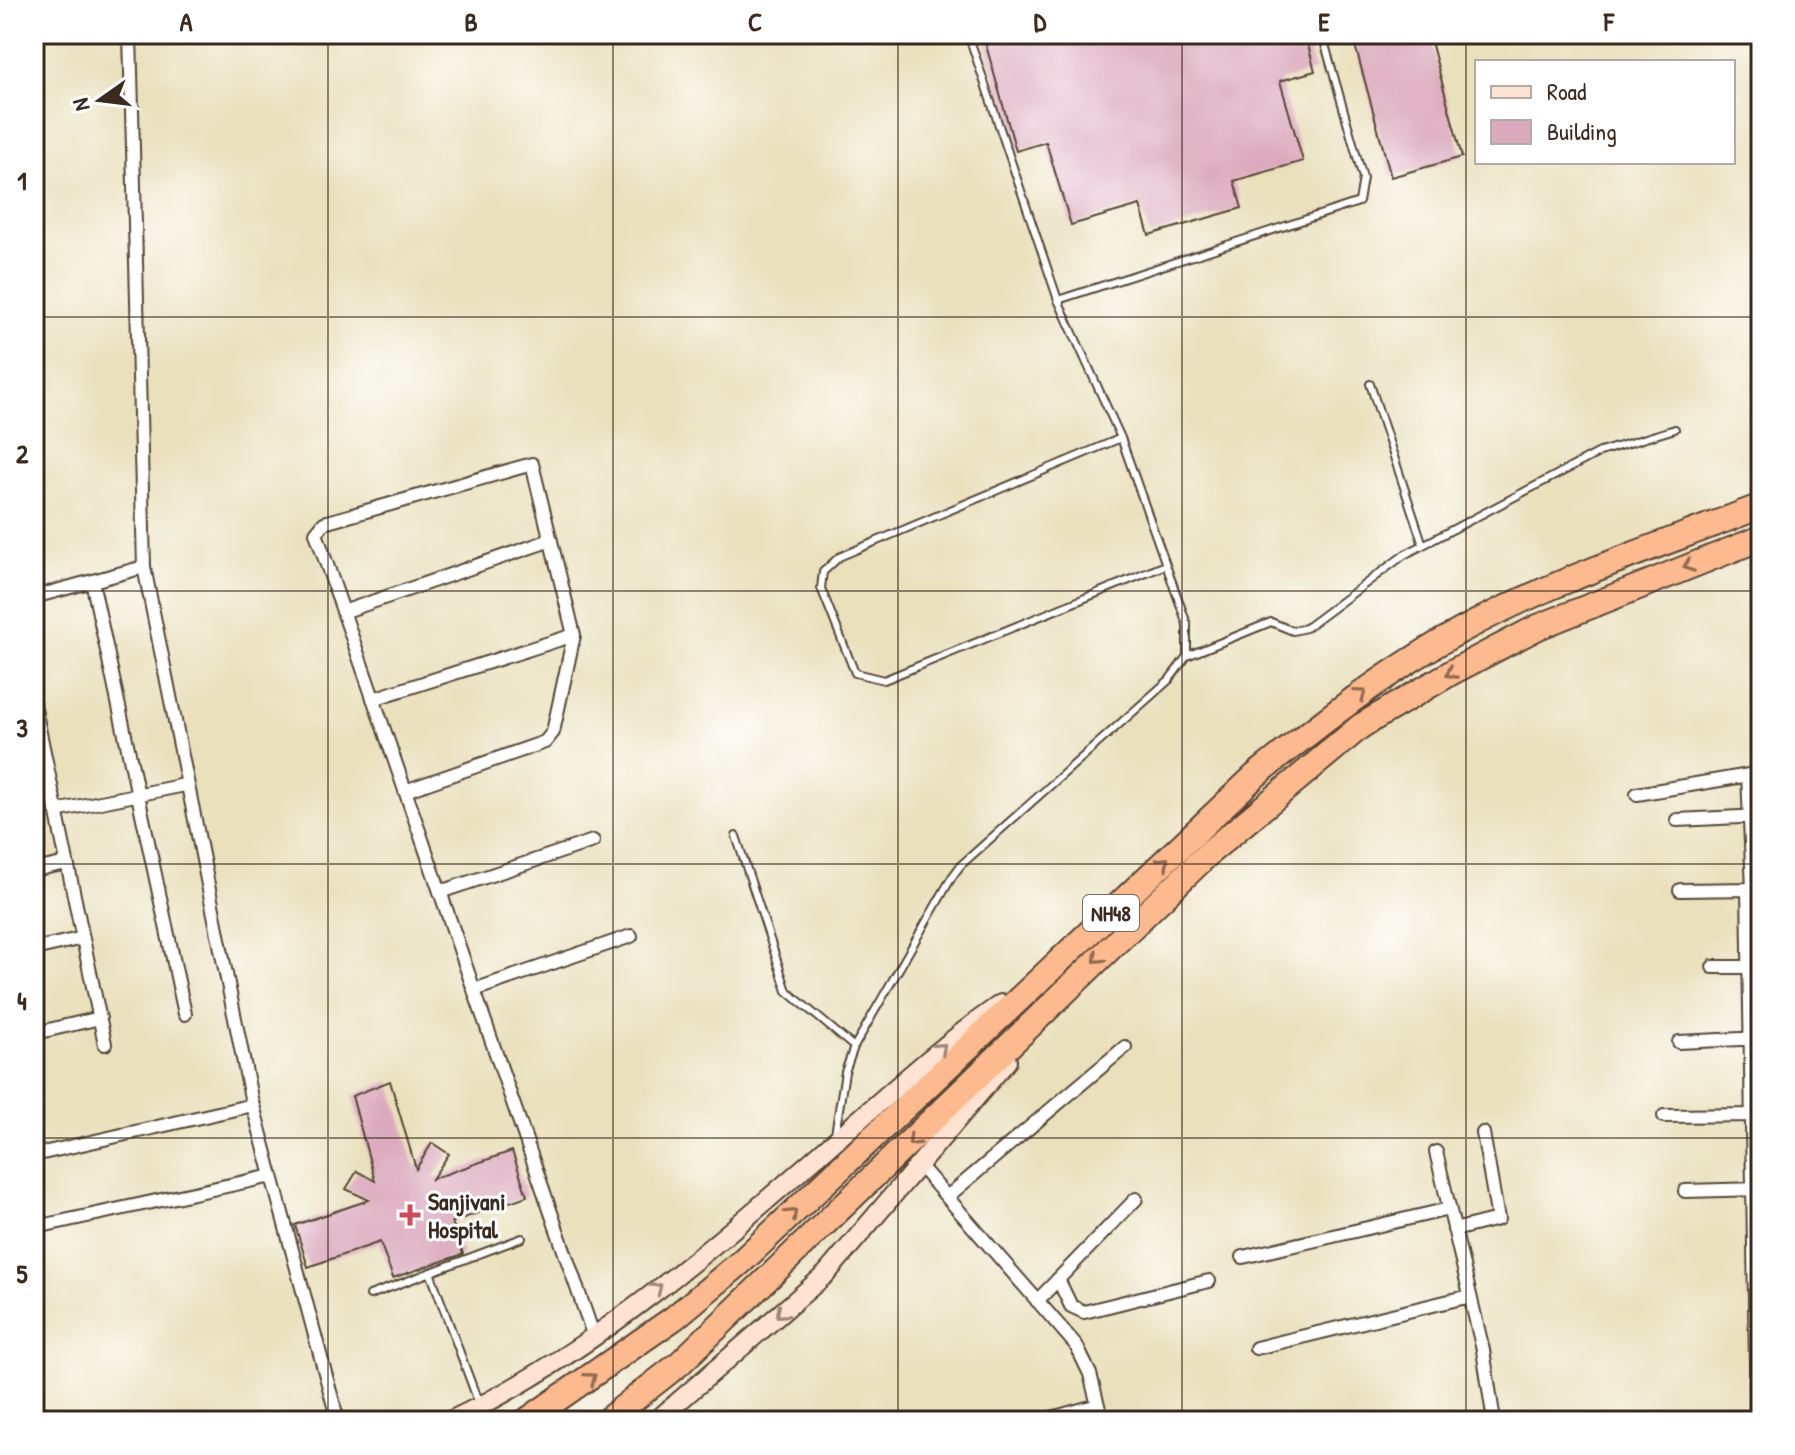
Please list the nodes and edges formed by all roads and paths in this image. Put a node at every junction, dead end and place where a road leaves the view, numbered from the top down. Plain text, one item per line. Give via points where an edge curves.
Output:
1 (130, 34) edge
2 (968, 34) edge
3 (1322, 34) edge
4 (1058, 300) junction
5 (1370, 384) dead end
6 (1675, 429) dead end
7 (1121, 438) junction
8 (1761, 506) edge
9 (1761, 538) edge
10 (551, 540) junction
11 (1423, 545) junction
12 (1166, 565) junction
13 (144, 567) junction
14 (92, 581) junction
15 (34, 597) edge
16 (343, 612) junction
17 (574, 635) junction
18 (1187, 656) junction
19 (373, 699) junction
20 (34, 704) edge
21 (1754, 774) edge
22 (185, 785) junction
23 (51, 787) junction
24 (34, 791) edge
25 (405, 791) junction
26 (138, 794) junction
27 (1637, 794) dead end
28 (56, 811) junction
29 (1756, 816) edge
30 (1677, 820) dead end
31 (736, 836) dead end
32 (593, 841) dead end
33 (67, 863) junction
34 (34, 870) edge
35 (1754, 889) edge
36 (1680, 890) dead end
37 (440, 892) junction
38 (631, 936) dead end
39 (83, 938) junction
40 (34, 949) edge
41 (1713, 967) dead end
42 (1756, 967) edge
43 (1053, 968) junction
44 (1073, 982) junction
45 (474, 990) junction
46 (185, 1014) dead end
47 (100, 1018) junction
48 (40, 1032) dead end
49 (1756, 1038) edge
50 (1679, 1042) dead end
51 (105, 1044) dead end
52 (854, 1047) junction
53 (1125, 1047) dead end
54 (253, 1105) junction
55 (1757, 1115) edge
56 (1664, 1116) dead end
57 (1483, 1133) dead end
58 (834, 1142) junction
59 (1436, 1152) dead end
60 (34, 1155) edge
61 (919, 1165) junction
62 (272, 1176) junction
63 (1757, 1190) edge
64 (1685, 1191) dead end
65 (947, 1197) junction
66 (1136, 1199) dead end
67 (1449, 1209) junction
68 (41, 1226) dead end
69 (1454, 1230) junction
70 (522, 1238) dead end
71 (1243, 1257) dead end
72 (1758, 1260) edge
73 (430, 1272) junction
74 (1058, 1279) junction
75 (1209, 1281) dead end
76 (370, 1295) dead end
77 (1470, 1296) junction
78 (1037, 1301) junction
79 (594, 1337) junction
80 (1256, 1348) dead end
81 (1098, 1405) junction
82 (480, 1407) junction
83 (338, 1421) edge
84 (450, 1421) edge
85 (526, 1421) edge
86 (606, 1421) edge
87 (656, 1421) edge
88 (1041, 1421) edge
89 (1102, 1421) edge
90 (1494, 1421) edge
91 (1757, 1421) edge

1 - 13 street
2 - 4 lane
3 - 4 lane via 1363,178 1359,202
4 - 7 lane
5 - 11 lane
6 - 11 lane via 1600,452
7 - 12 lane
7 - 12 lane via 839,557 823,572 821,588 855,673 884,680
43 -> 8 highway, NH48 via 1256,775 1403,665 1465,628 1535,596
9 -> 44 highway, NH48 via 1538,627 1361,726 1211,851
10 - 16 street
10 - 16 street via 529,463 324,523 316,533
10 - 17 street
11 - 18 lane via 1306,628 1293,631 1271,622
12 - 18 lane via 1187,624
13 - 14 street
13 - 22 street
14 - 15 street
14 - 26 street
16 - 19 street
17 - 19 street
17 - 25 street via 551,737
18 - 52 lane via 1169,680 961,865
19 - 25 street
20 - 23 street
21 - 27 street
21 - 29 street
22 - 26 street
22 - 54 street
23 - 24 street
23 - 28 street
25 - 37 street
26 - 28 street
26 - 46 street
28 - 33 street
29 - 30 street
29 - 35 street
31 - 52 lane via 787,991
32 - 37 street
33 - 34 street
33 - 39 street
35 - 36 street
35 - 42 street
37 - 45 street
38 - 45 street
39 - 40 street
39 - 47 street
41 - 42 street
42 - 49 street
58 -> 43 street via 957,1035
85 -> 43 highway, NH48 via 674,1318 740,1263
44 - 61 street
44 -> 86 highway, NH48 via 679,1364
45 - 79 street
47 - 48 street
47 - 51 street
49 - 50 street
49 - 55 street
52 - 58 lane
53 - 65 street
54 - 60 street
54 - 62 street
55 - 56 street
55 - 63 street
57 - 69 street via 1498,1219
79 -> 58 street
59 - 67 street
61 - 65 street
61 -> 87 street via 826,1274
62 - 68 street
62 - 83 street
63 - 64 street
63 - 72 street
65 - 78 street
66 - 74 street
67 - 69 street
67 - 71 street
69 - 77 street
70 - 73 lane
72 - 91 street
73 - 76 lane
73 - 82 lane
74 - 75 street via 1071,1306 1084,1312
74 - 78 street
77 - 80 street
77 - 90 street
78 - 81 street via 1084,1359
79 - 82 street
81 - 88 street
81 - 89 street
82 - 84 street

